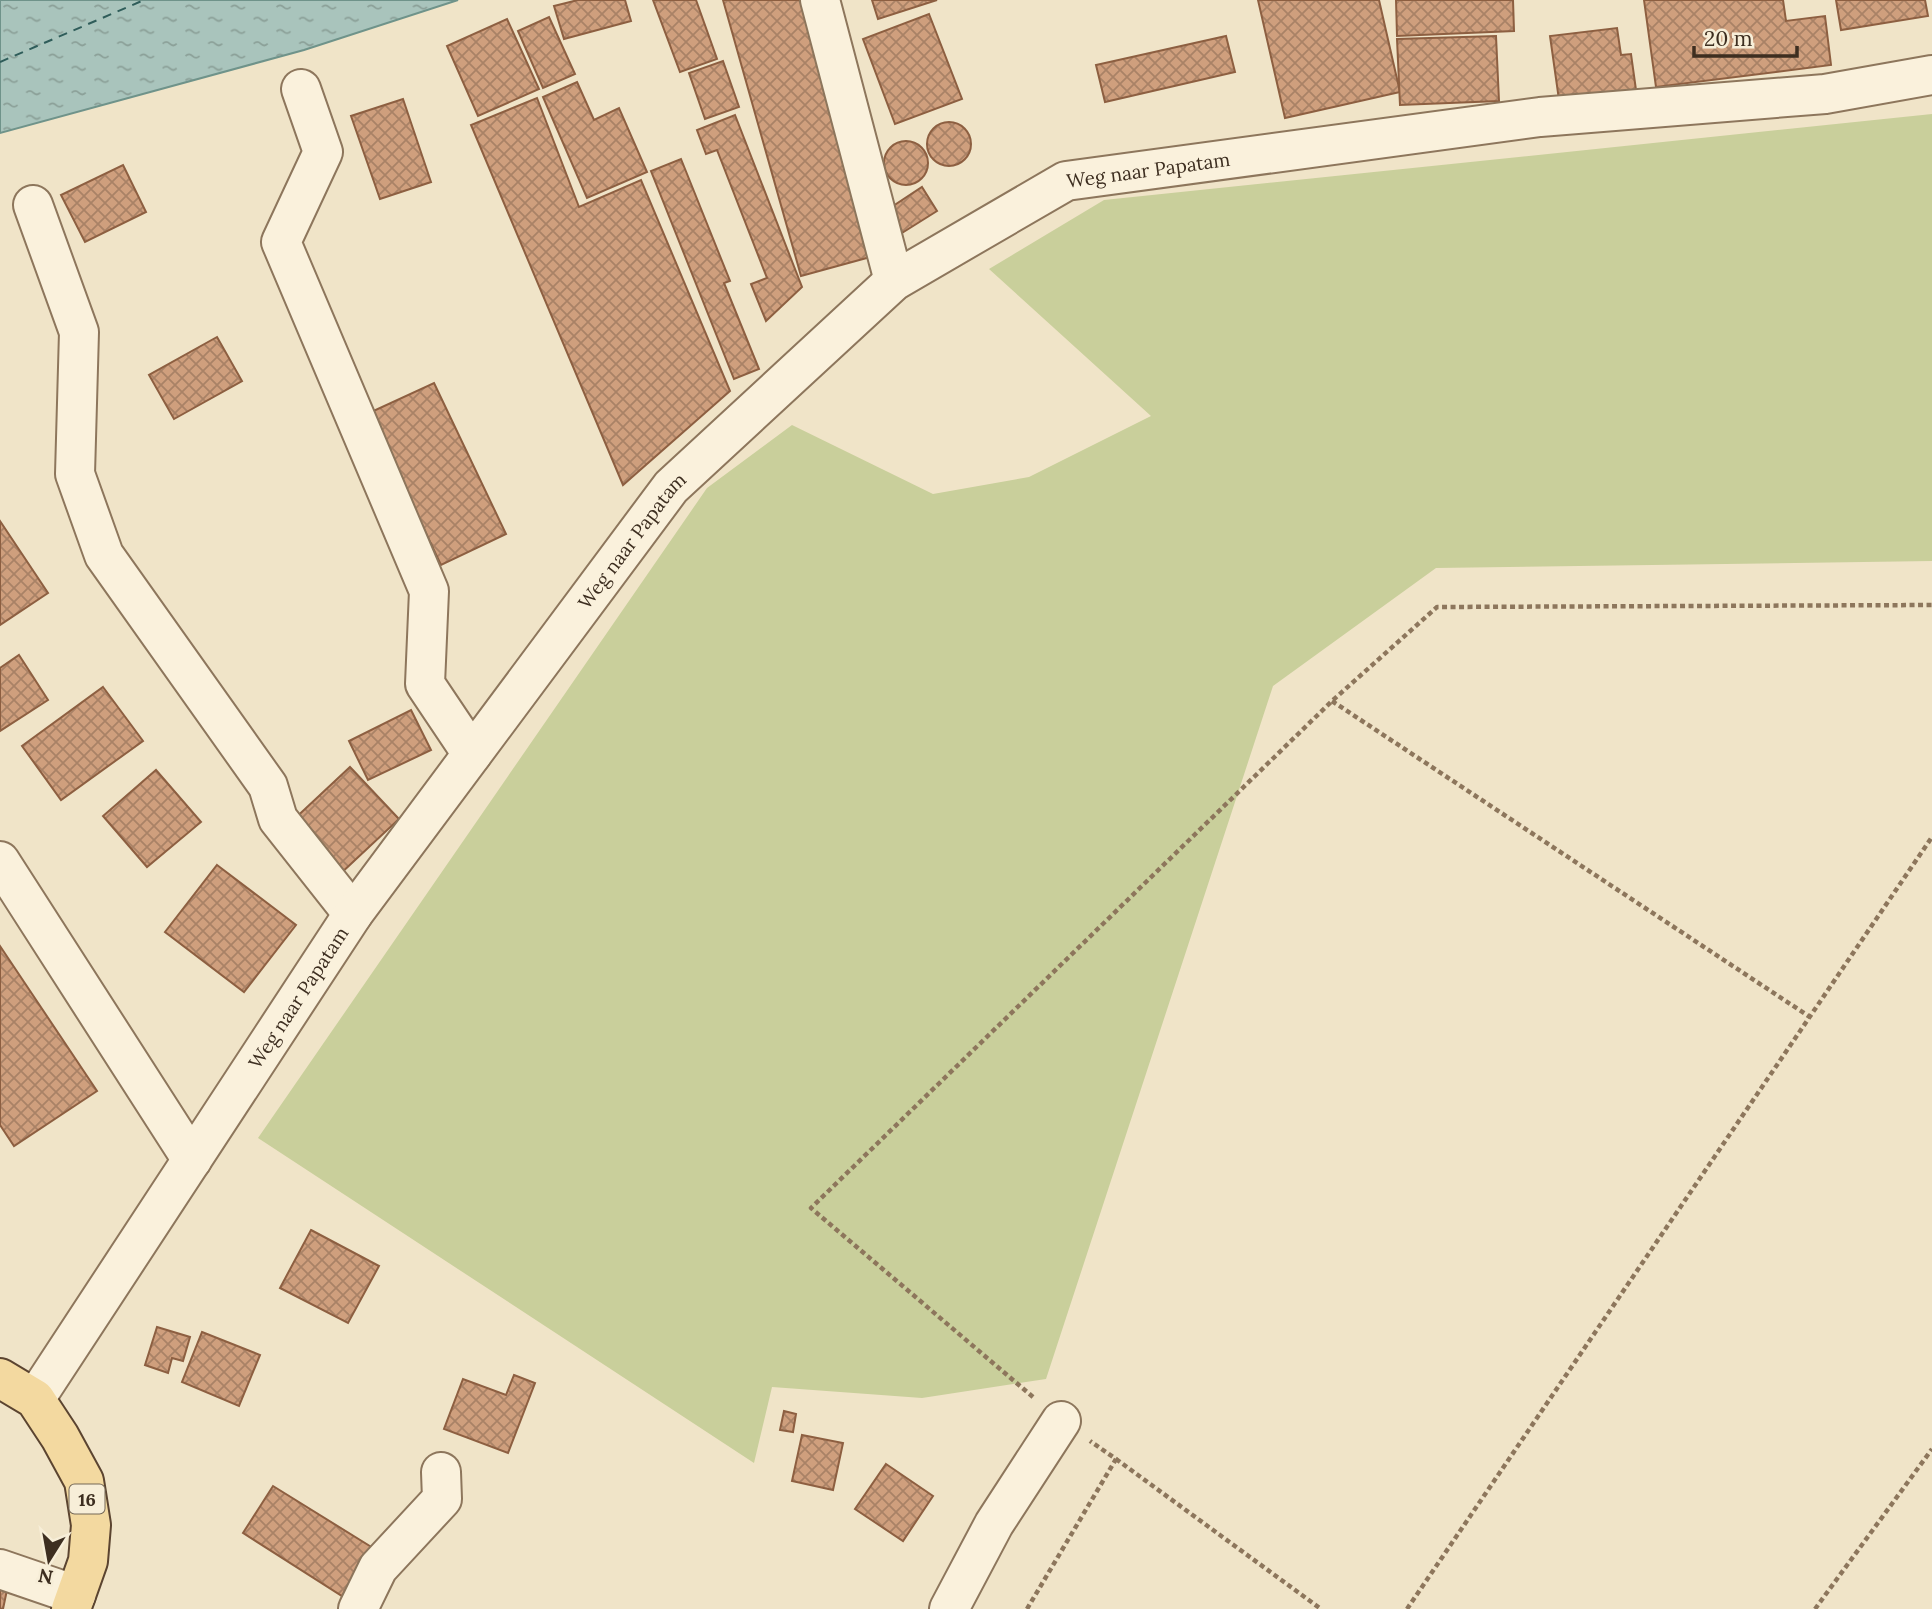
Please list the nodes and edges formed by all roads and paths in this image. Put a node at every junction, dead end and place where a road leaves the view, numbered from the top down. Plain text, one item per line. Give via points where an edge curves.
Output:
1 (820, 0) edge
2 (1932, 75) edge
3 (302, 89) dead end
4 (33, 205) dead end
5 (894, 281) junction
6 (1932, 605) edge
7 (1332, 701) junction
8 (472, 754) junction
9 (1932, 837) edge
10 (0, 861) edge
11 (353, 914) junction
12 (1810, 1017) junction
13 (192, 1160) junction
14 (0, 1378) edge
15 (35, 1399) junction
16 (1061, 1421) junction
17 (1932, 1449) edge
18 (1116, 1459) junction
19 (441, 1472) dead end
20 (0, 1569) edge
21 (74, 1602) edge
22 (358, 1609) edge
23 (948, 1609) edge
24 (1027, 1609) edge
25 (1321, 1609) edge
26 (1408, 1609) edge
27 (1815, 1609) edge

1 - 5 street
2 - 5 street, Weg naar Papatam via 1825,94 1540,117 1066,181
3 - 8 street via 324,152 281,242 429,591 425,684
4 - 11 street via 79,332 75,474 104,555 268,786 278,820
5 - 8 street, Weg naar Papatam via 671,487
6 - 7 path via 1437,607
7 - 12 path
7 - 16 path via 811,1208
8 - 11 street, Weg naar Papatam
9 - 12 path
10 - 13 street
11 - 13 street, Weg naar Papatam
12 - 26 path
13 - 15 street, Weg naar Papatam
14 - 15 main road, 16
15 - 21 main road, 16 via 84,1481 91,1525 88,1561
16 - 18 path
16 - 23 street via 994,1524
17 - 27 path
18 - 24 path
18 - 25 path
19 - 22 street via 442,1499 378,1568
20 - 21 street

